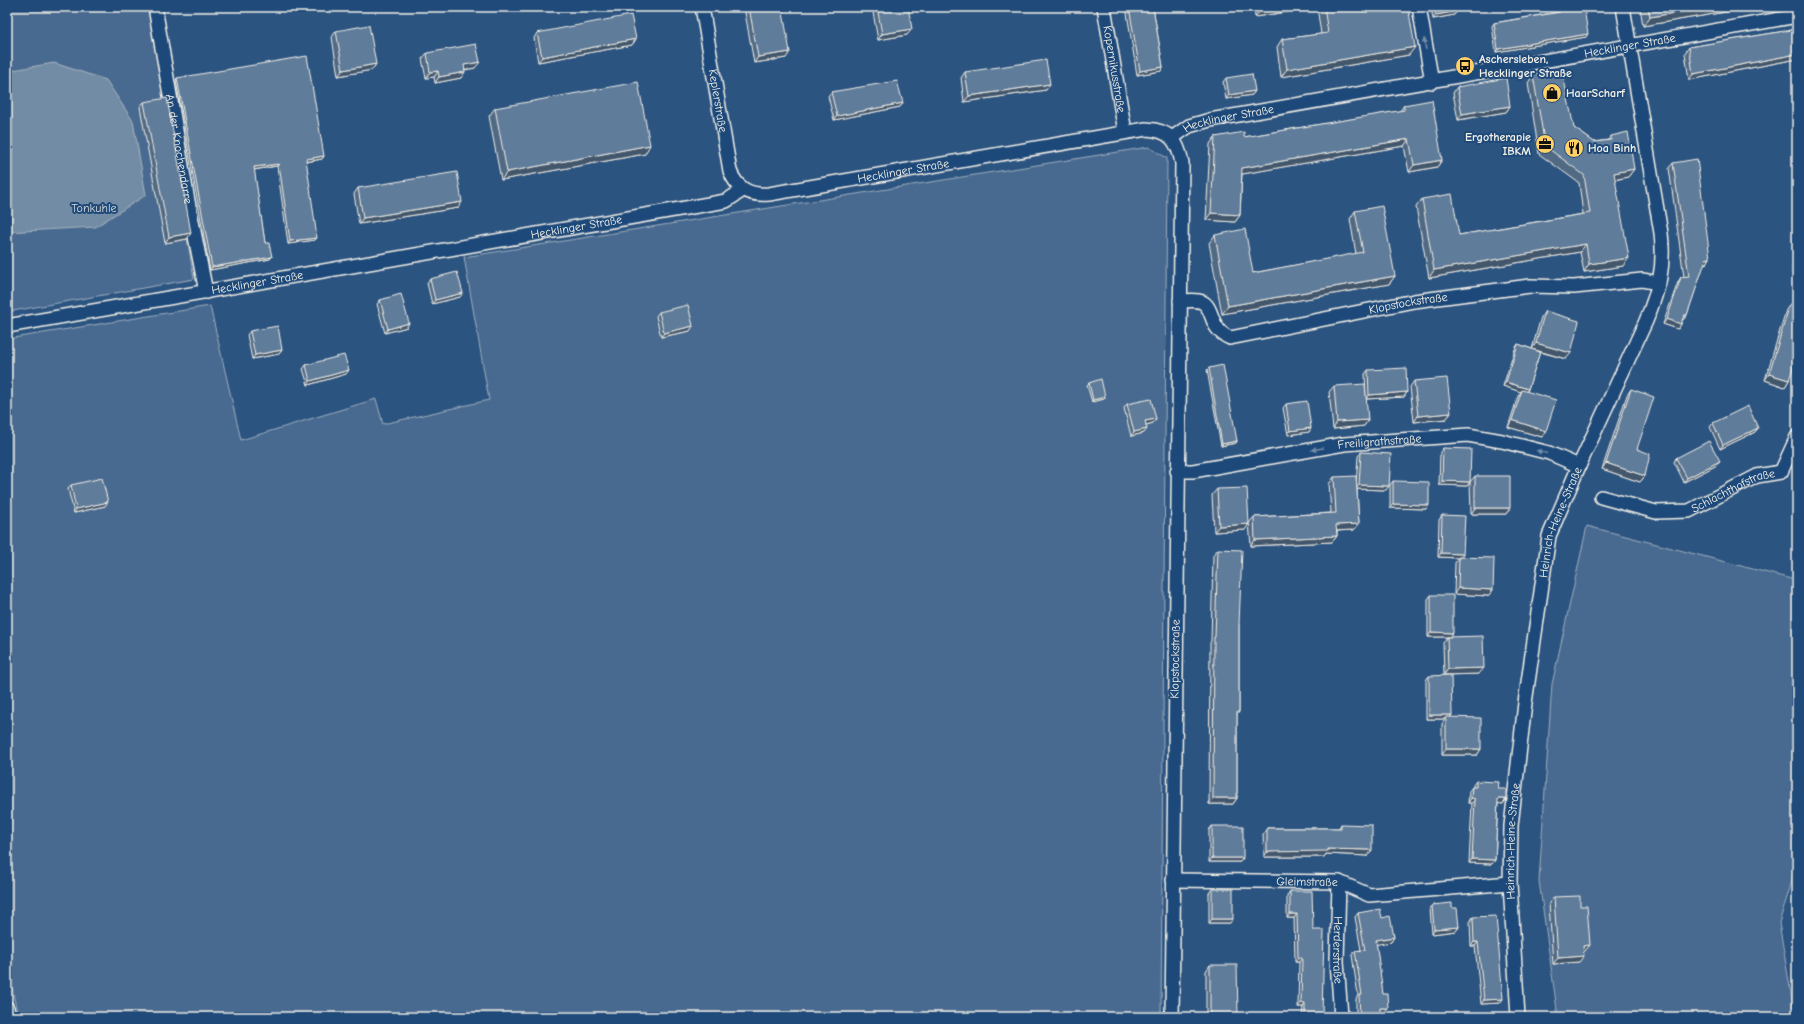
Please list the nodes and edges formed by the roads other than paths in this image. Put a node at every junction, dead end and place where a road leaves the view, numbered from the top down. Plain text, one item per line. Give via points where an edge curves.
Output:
1 (155, 7) edge
2 (702, 7) edge
3 (1104, 7) edge
4 (1419, 7) edge
5 (1623, 7) edge
6 (1797, 16) edge
7 (1630, 46) junction
8 (1432, 82) junction
9 (1125, 132) junction
10 (1172, 138) junction
11 (743, 190) junction
12 (1659, 283) junction
13 (206, 292) junction
14 (1180, 301) junction
15 (7, 326) edge
16 (1797, 438) edge
17 (1578, 466) junction
18 (1177, 471) junction
19 (1601, 497) dead end
20 (1173, 880) junction
21 (1339, 882) junction
22 (1510, 883) junction
23 (7, 1008) edge
24 (9, 1017) edge
25 (1172, 1017) edge
26 (1340, 1017) edge
27 (1518, 1017) edge

1 - 13 street, An der Knochendarre
2 - 11 street, Keplerstraße via 730,171
3 - 9 street, Kopernikusstraße
8 -> 4 street
5 - 7 street, Heinrich-Heine-Straße
6 - 7 street, Hecklinger Straße
7 - 8 street, Hecklinger Straße
7 - 12 street, Heinrich-Heine-Straße via 1662,238
8 - 10 street, Hecklinger Straße via 1210,120 1189,126
9 - 10 street, Hecklinger Straße via 1157,129
9 - 11 street, Hecklinger Straße via 769,194 760,195
10 - 14 street, Klopstockstraße via 1182,163
11 - 13 street, Hecklinger Straße via 726,201
12 - 14 street, Klopstockstraße via 1642,280 1574,287 1530,286 1414,301 1230,338 1217,329 1201,301
12 - 17 street, Heinrich-Heine-Straße via 1646,320
13 - 15 street, Hecklinger Straße
14 - 18 street, Klopstockstraße
16 - 19 street, Schlachthofstraße via 1781,472 1757,476 1689,511 1656,512
17 -> 18 street, Freiligrathstraße via 1549,453 1468,435 1344,444 1193,471
17 - 22 street, Heinrich-Heine-Straße via 1549,536 1512,811
18 - 20 street, Klopstockstraße
20 - 21 street, Gleimstraße
20 - 25 street, Klopstockstraße
21 - 22 street, Gleimstraße via 1369,895
21 - 26 street, Herderstraße via 1337,961
22 - 27 street, Heinrich-Heine-Straße
23 - 24 street

